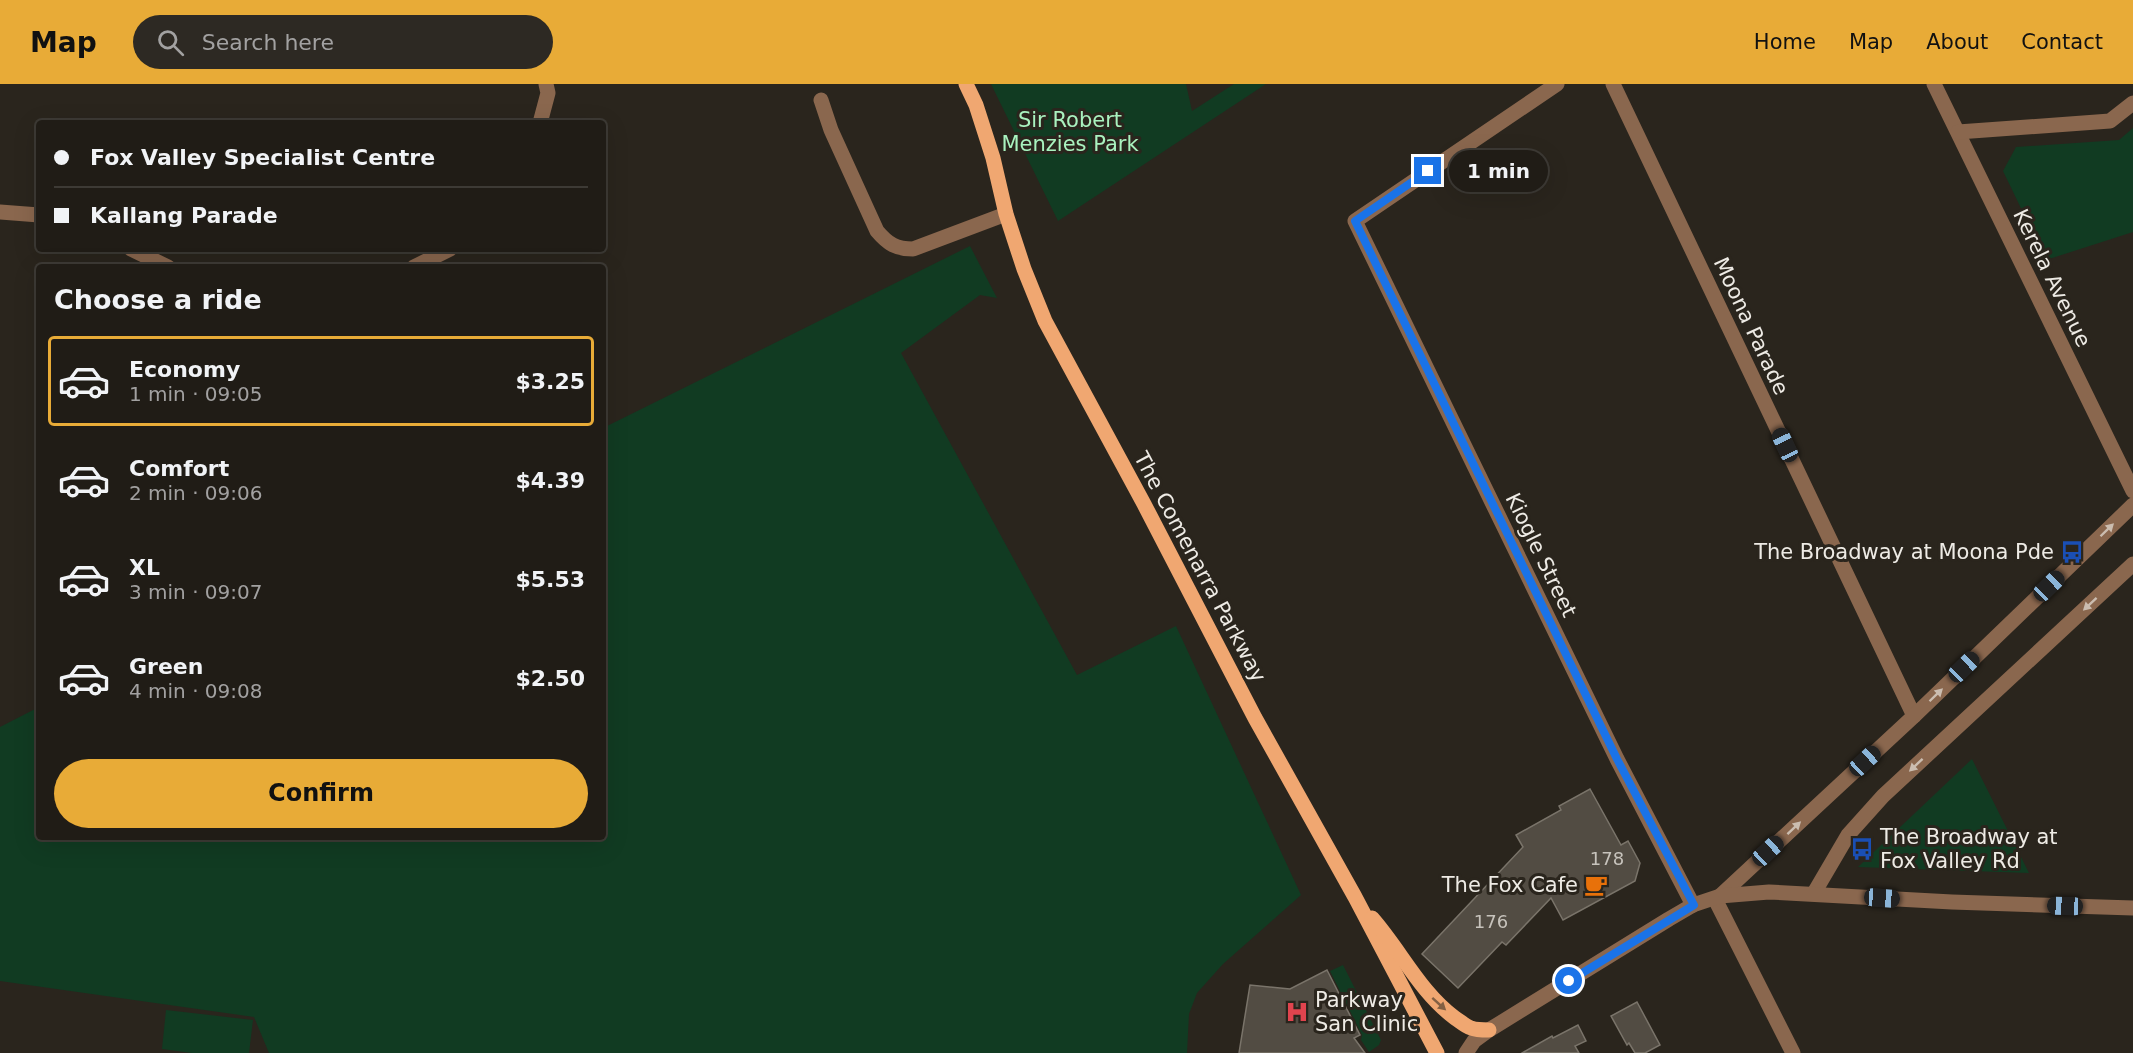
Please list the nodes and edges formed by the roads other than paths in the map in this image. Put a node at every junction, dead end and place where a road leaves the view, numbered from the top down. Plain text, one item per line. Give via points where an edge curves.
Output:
1 (546, 84) edge
2 (966, 84) edge
3 (1557, 84) edge
4 (1613, 84) edge
5 (1934, 84) edge
6 (821, 100) dead end
7 (2133, 103) edge
8 (541, 120) edge
9 (1958, 132) junction
10 (0, 212) edge
11 (1006, 214) junction
12 (36, 215) edge
13 (137, 252) edge
14 (444, 252) edge
15 (162, 264) edge
16 (420, 264) edge
17 (2133, 491) edge
18 (2133, 505) edge
19 (2133, 564) edge
20 (1914, 716) junction
21 (1814, 893) junction
22 (1355, 897) junction
23 (1717, 898) junction
24 (1694, 905) junction
25 (2133, 908) edge
26 (1489, 1030) junction
27 (1437, 1053) edge
28 (1466, 1053) edge
29 (1793, 1053) edge

1 - 8 street via 548,93
2 - 11 main road, The Comenarra Parkway via 993,158
3 - 24 street, Kiogle Street via 1355,221 1617,759
4 - 20 street, Moona Parade
5 - 9 street, Kerela Avenue
6 - 11 street via 877,231 888,244 913,249
7 - 9 street via 2110,121
9 - 17 street, Kerela Avenue
10 - 12 street
11 - 22 main road, The Comenarra Parkway via 1045,321 1255,718
13 - 15 street
14 - 16 street
20 -> 18 street
19 -> 21 street via 1883,796 1848,835
23 -> 20 street
21 - 23 street via 1769,892
21 - 25 street
22 -> 26 main road via 1392,941 1432,999 1466,1026
22 - 27 main road, The Comenarra Parkway
23 - 24 street
23 - 29 street
24 - 26 street
26 - 28 street

